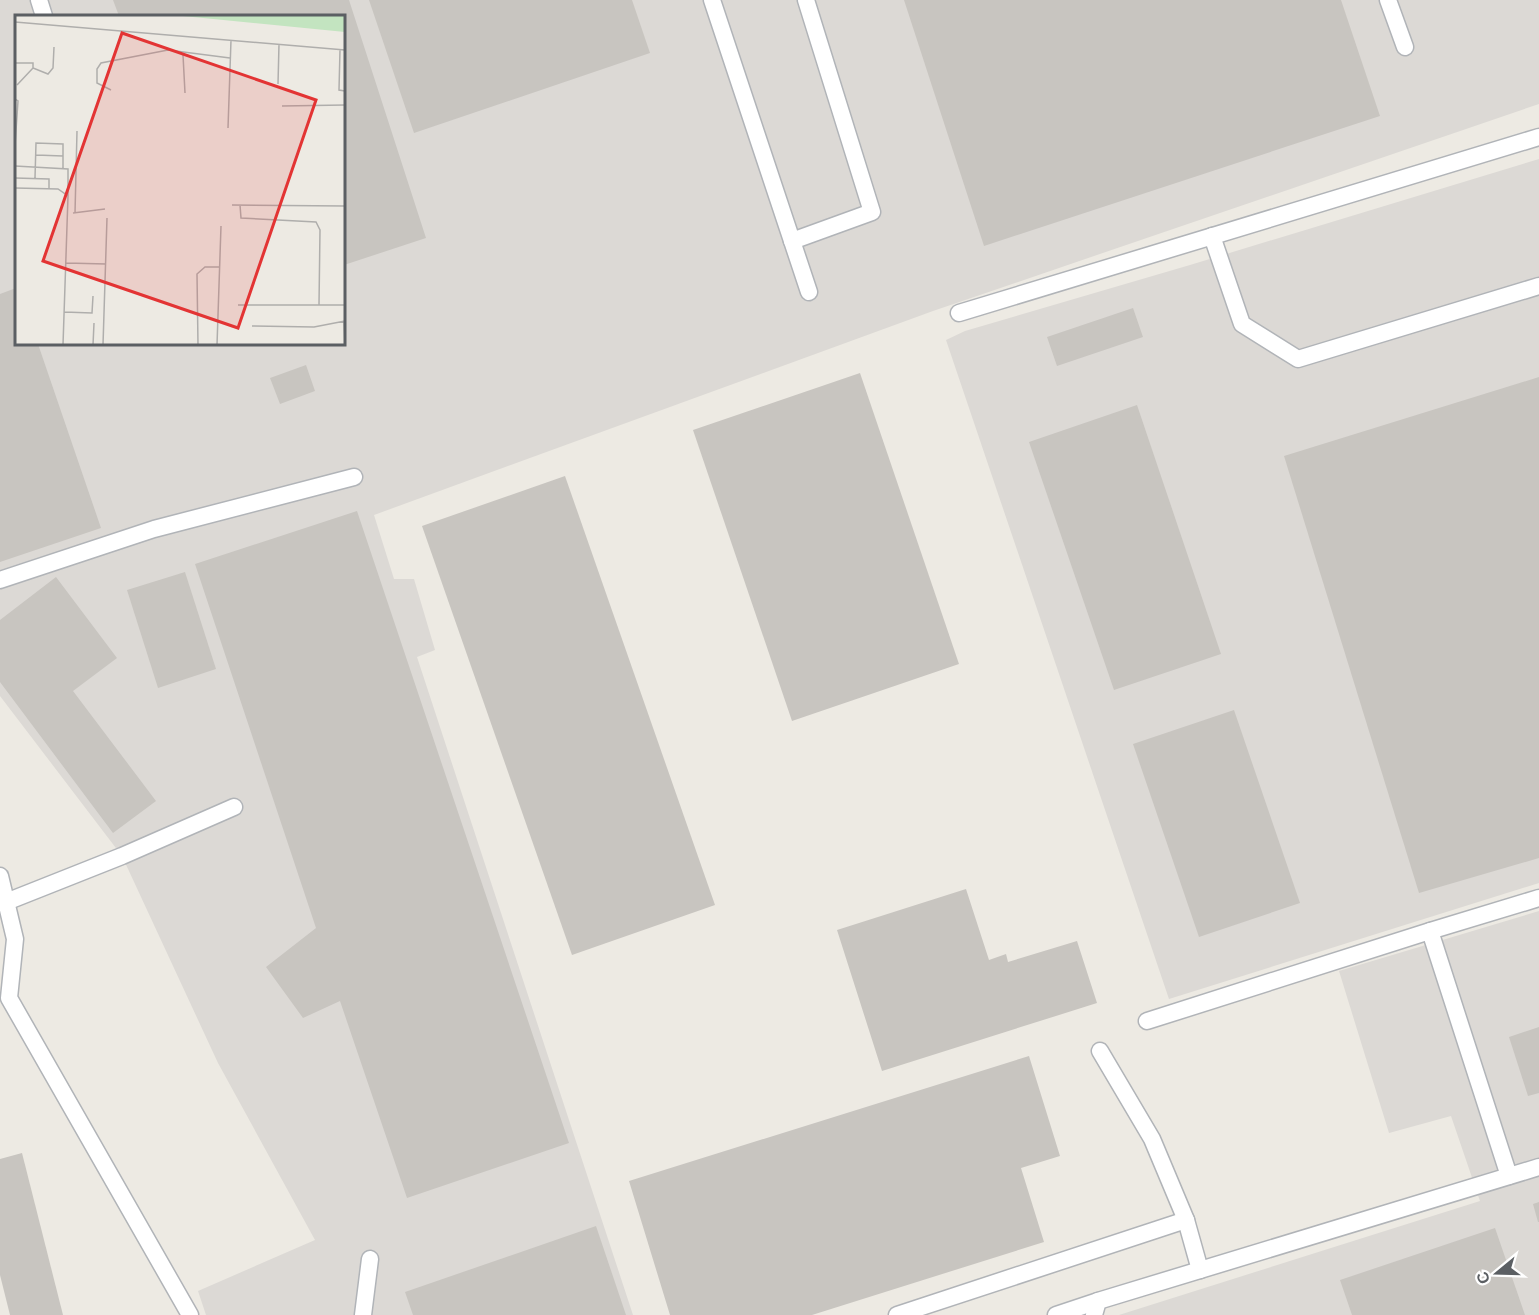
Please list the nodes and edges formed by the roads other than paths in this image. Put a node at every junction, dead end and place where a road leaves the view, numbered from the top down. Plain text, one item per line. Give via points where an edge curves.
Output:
1 (39, 0) edge
2 (712, 0) edge
3 (806, 0) edge
4 (1388, 0) edge
5 (44, 15) edge
6 (1405, 47) dead end
7 (1539, 137) edge
8 (1212, 236) junction
9 (792, 241) junction
10 (1539, 286) edge
11 (809, 292) dead end
12 (959, 313) dead end
13 (354, 477) dead end
14 (0, 580) edge
15 (234, 807) dead end
16 (0, 876) edge
17 (1539, 898) edge
18 (6, 902) junction
19 (1430, 931) junction
20 (1147, 1021) dead end
21 (1100, 1051) dead end
22 (1539, 1167) edge
23 (1509, 1176) junction
24 (1186, 1220) junction
25 (369, 1259) dead end
26 (1200, 1270) junction
27 (1096, 1308) edge
28 (190, 1315) edge
29 (363, 1315) edge
30 (897, 1315) edge
31 (1056, 1315) edge

1 - 5 lane
2 - 9 lane
3 - 9 lane via 872,212
4 - 6 lane
7 - 8 lane
8 - 10 lane via 1242,324 1298,359
8 - 12 lane
9 - 11 lane
13 - 14 lane via 154,529
15 - 18 lane
16 - 18 lane
17 - 19 lane
18 - 28 lane via 15,939 9,998
19 - 20 lane
19 - 23 lane
21 - 24 lane via 1152,1139
22 - 23 lane
23 - 26 lane
24 - 26 lane
24 - 30 lane
25 - 29 lane
26 - 27 lane
27 - 31 lane

